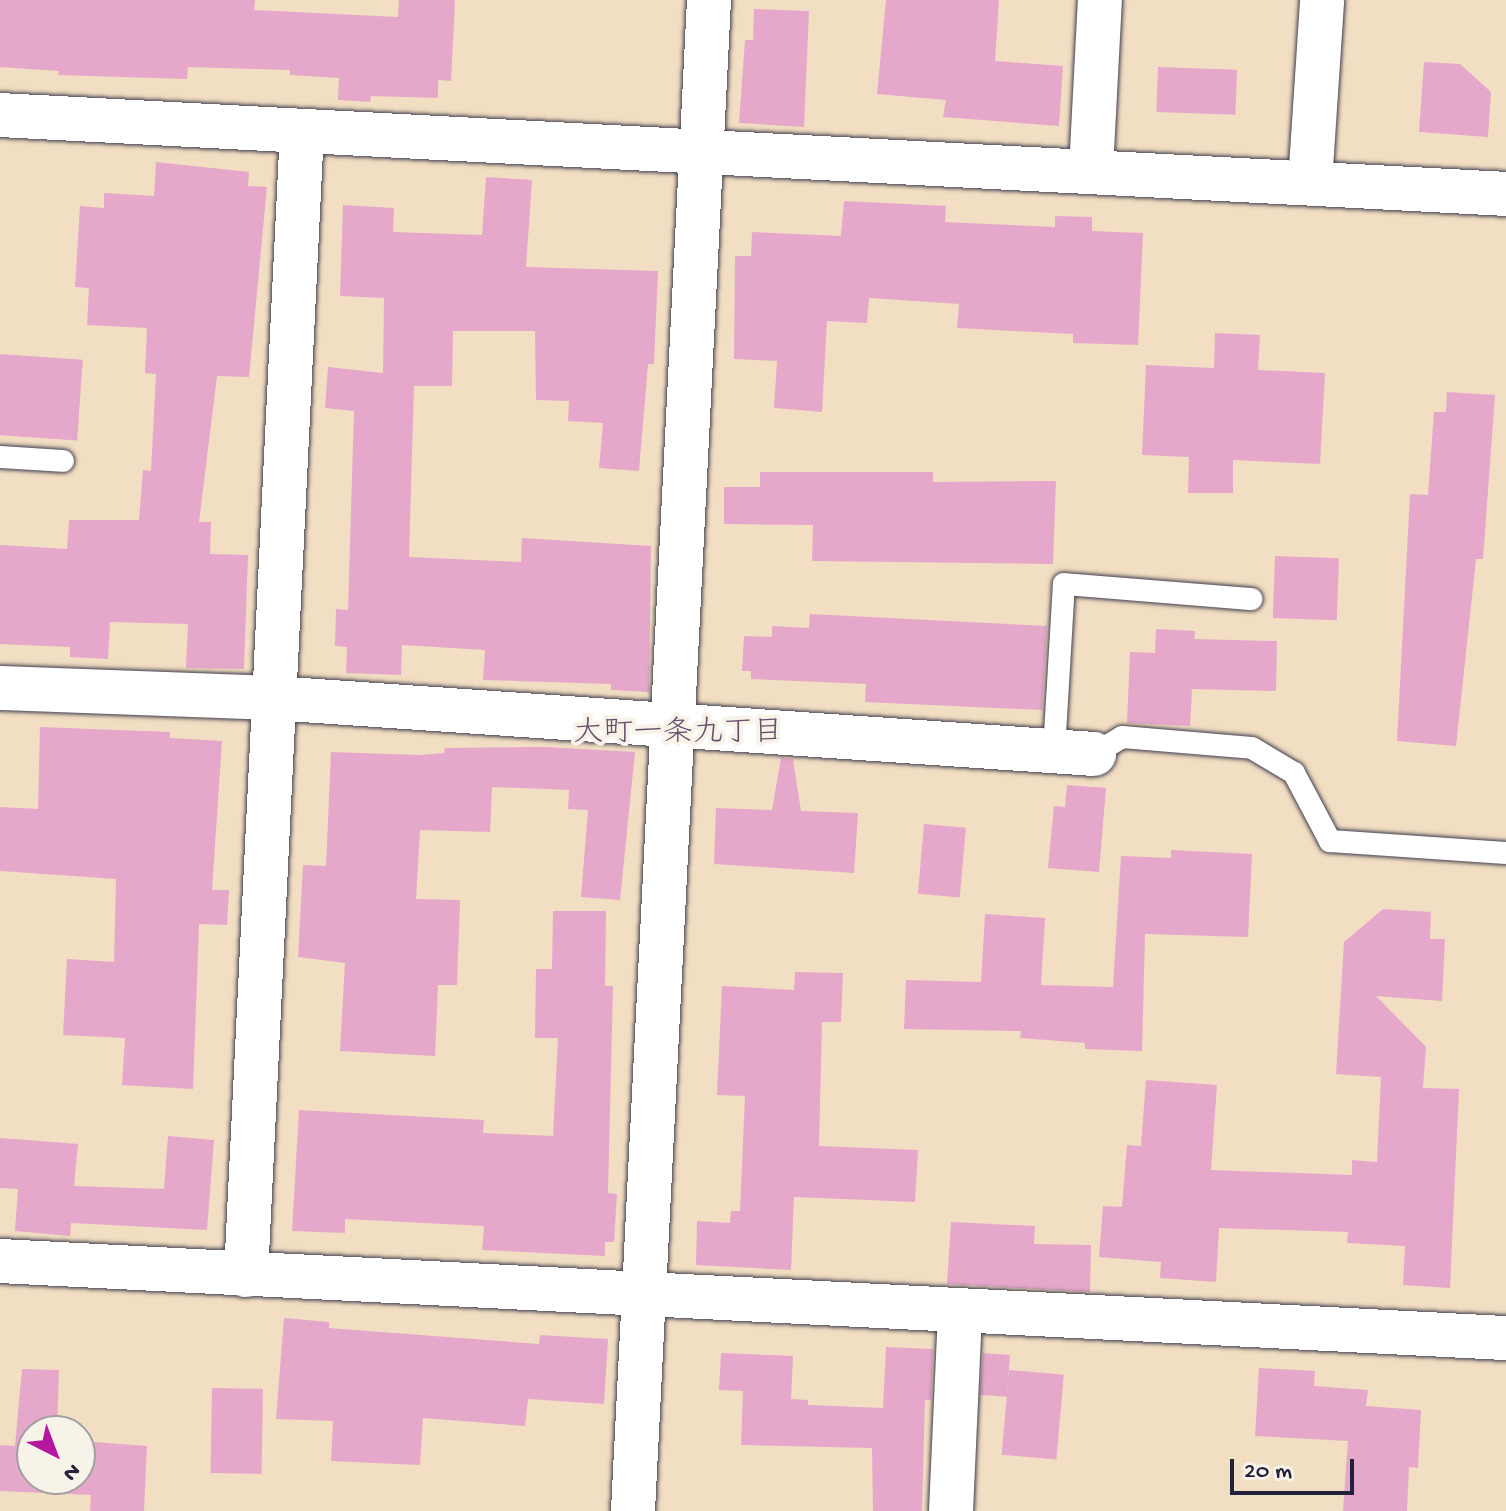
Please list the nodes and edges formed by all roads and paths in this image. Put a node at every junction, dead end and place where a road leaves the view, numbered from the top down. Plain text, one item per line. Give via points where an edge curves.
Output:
1 (709, 0) edge
2 (1100, 0) edge
3 (1322, 0) edge
4 (0, 115) edge
5 (302, 131) junction
6 (700, 154) junction
7 (1091, 170) junction
8 (1310, 183) junction
9 (1506, 194) edge
10 (0, 457) edge
11 (63, 461) dead end
12 (1251, 599) dead end
13 (0, 688) edge
14 (273, 698) junction
15 (673, 723) junction
16 (1074, 752) junction
17 (1506, 853) edge
18 (0, 1261) edge
19 (246, 1275) junction
20 (645, 1294) junction
21 (960, 1313) junction
22 (1506, 1338) edge
23 (633, 1511) edge
24 (951, 1511) edge

1 - 6 street
2 - 7 street
3 - 8 street
4 - 5 street
5 - 6 street
5 - 14 street
6 - 7 street
6 - 15 street
7 - 8 street
8 - 9 street
10 - 11 lane
12 - 16 lane via 1064,584
13 - 14 street
14 - 15 street
14 - 19 street
15 - 16 street
15 - 20 street
16 - 17 lane via 1122,737 1252,748 1294,773 1330,841
18 - 19 street
19 - 20 street
20 - 21 street
20 - 23 street
21 - 22 street
21 - 24 street

